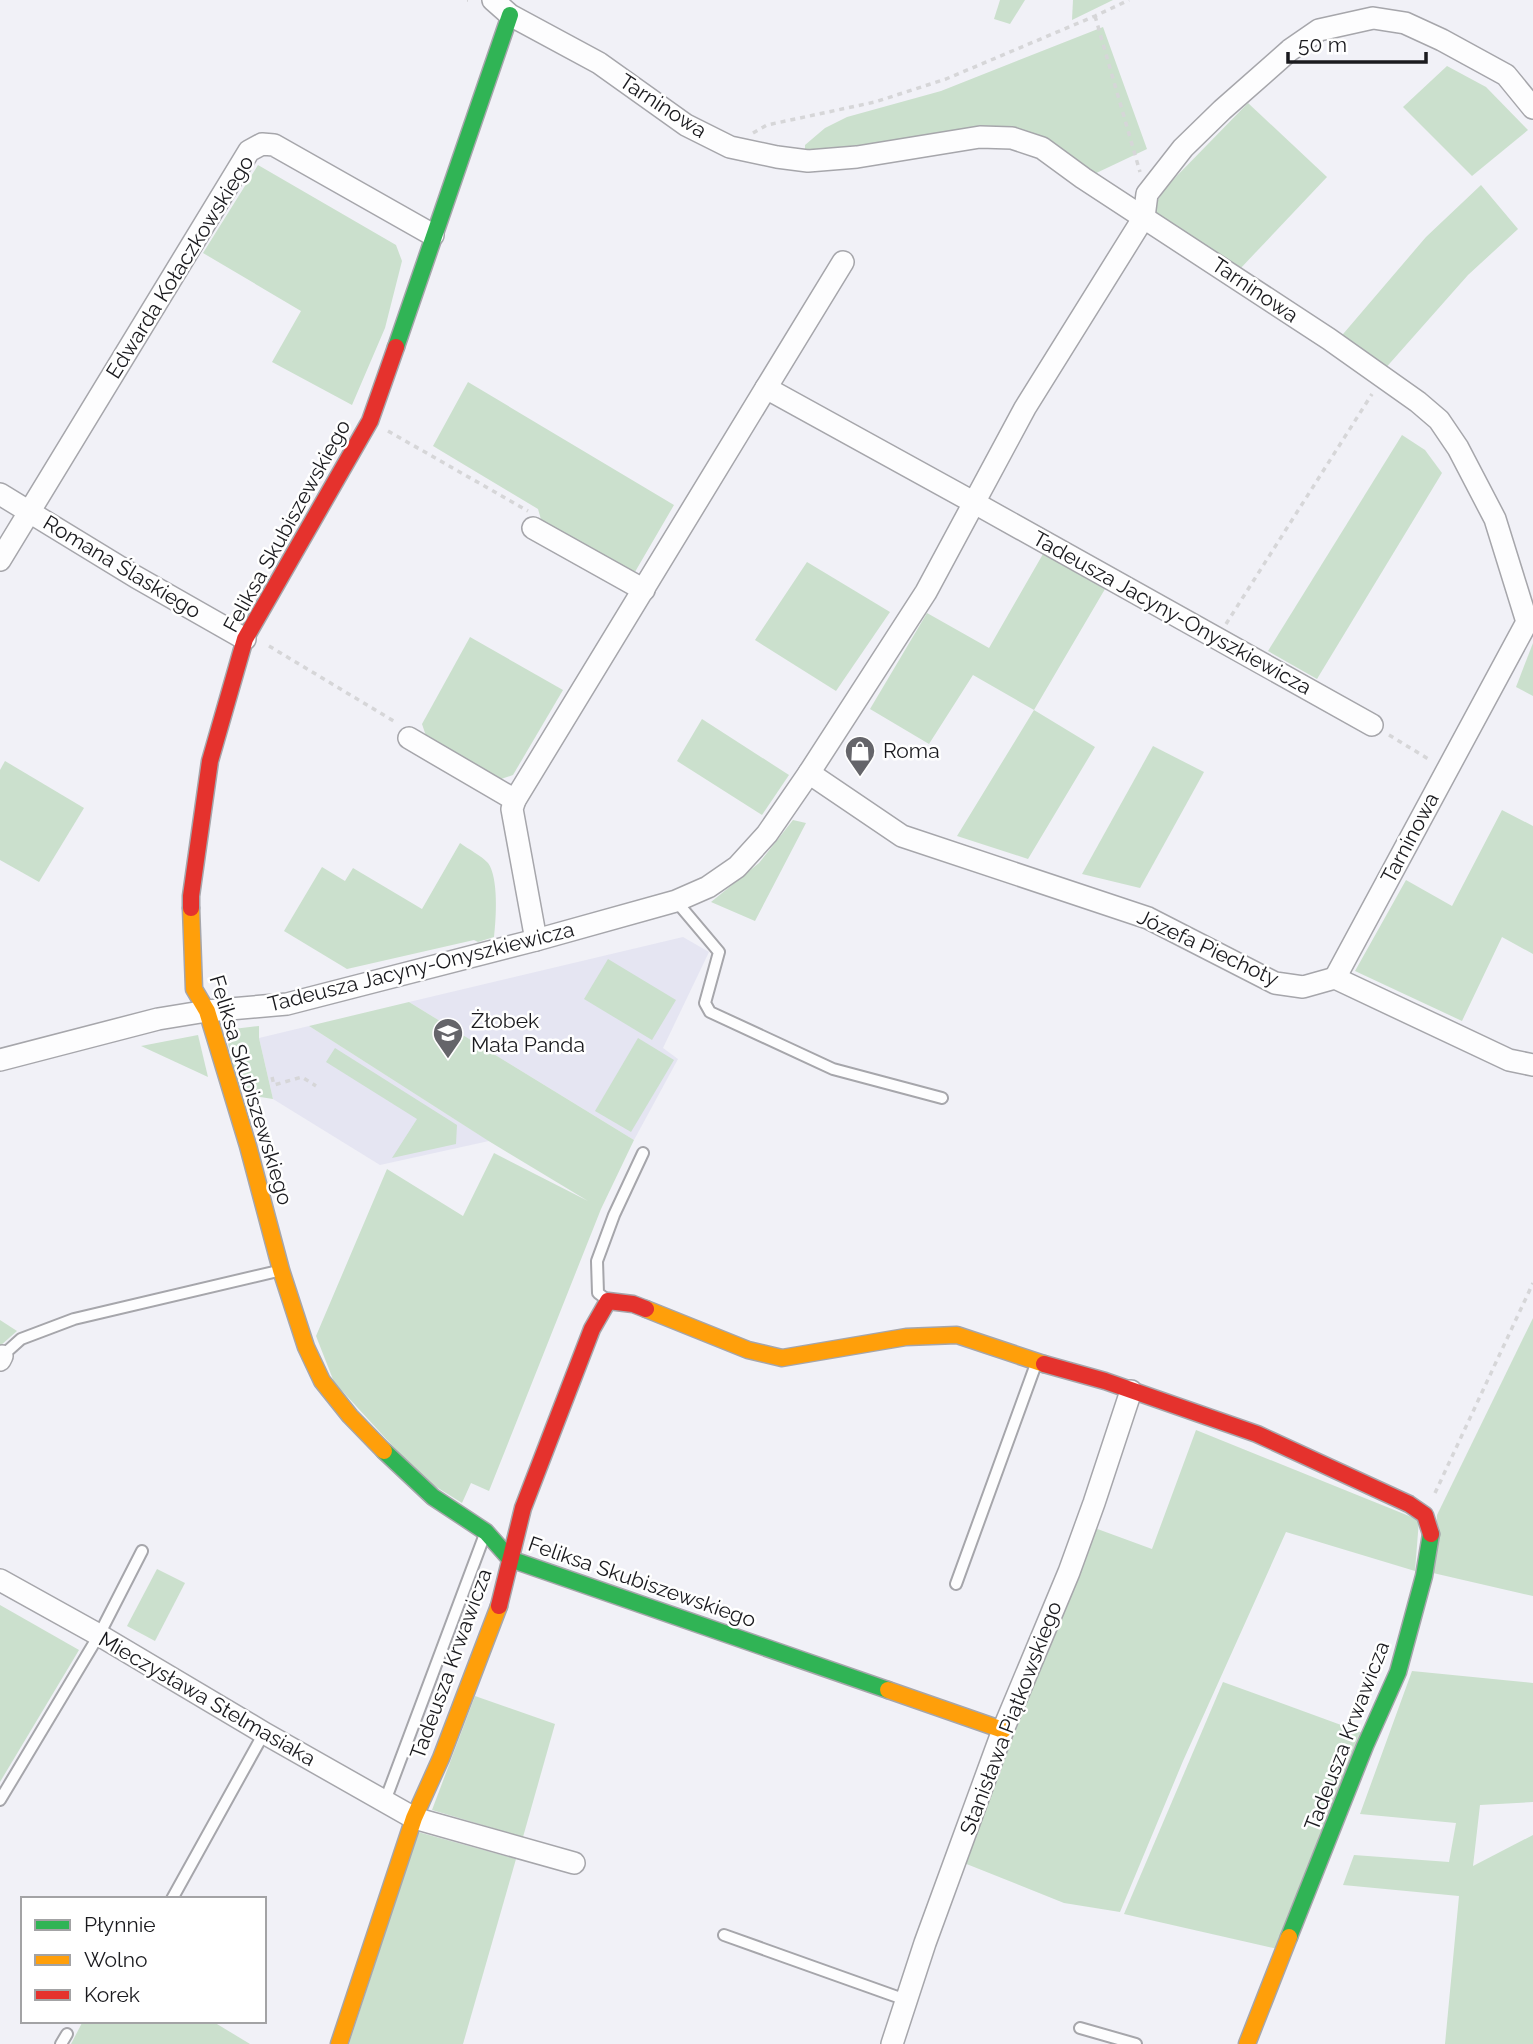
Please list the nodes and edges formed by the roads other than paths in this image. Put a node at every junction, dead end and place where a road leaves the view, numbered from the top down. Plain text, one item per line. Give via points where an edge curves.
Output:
1 (493, 0) edge
2 (512, 11) junction
3 (1533, 108) edge
4 (1144, 217) junction
5 (433, 235) junction
6 (844, 262) dead end
7 (766, 388) junction
8 (0, 494) edge
9 (974, 502) junction
10 (29, 511) junction
11 (533, 528) road end
12 (0, 560) edge
13 (644, 590) junction
14 (1530, 619) edge
15 (245, 639) junction
16 (1372, 725) road end
17 (409, 738) road end
18 (809, 773) junction
19 (515, 800) junction
20 (676, 901) junction
21 (536, 940) junction
22 (1335, 978) junction
23 (207, 1011) junction
24 (0, 1060) edge
25 (1533, 1065) edge
26 (942, 1098) dead end
27 (643, 1153) dead end
28 (281, 1270) junction
29 (608, 1301) junction
30 (1, 1358) edge
31 (1037, 1362) junction
32 (1131, 1391) junction
33 (486, 1532) junction
34 (142, 1551) dead end
35 (510, 1559) junction
36 (0, 1580) edge
37 (956, 1584) dead end
38 (99, 1635) junction
39 (1003, 1730) junction
40 (264, 1733) junction
41 (0, 1800) edge
42 (385, 1801) junction
43 (414, 1818) junction
44 (574, 1863) dead end
45 (173, 1897) edge
46 (724, 1935) dead end
47 (906, 2000) junction
48 (1080, 2028) dead end
49 (339, 2044) edge
50 (892, 2044) edge
51 (1136, 2044) edge
52 (1247, 2044) edge

1 - 2 street, Tarninowa
2 - 4 street, Tarninowa via 599,63 686,125 730,146 808,161 857,158 979,137 1012,138 1042,148
2 - 5 street, Feliksa Skubiszewskiego
3 - 4 street, Tadeusza Jacyny-Onyszkiewicza via 1506,75 1405,23 1373,18 1319,30 1183,148 1147,194
4 - 9 street, Tadeusza Jacyny-Onyszkiewicza via 1025,408
4 - 14 street, Tarninowa via 1439,420 1495,519
5 - 10 street, Edwarda Kołaczkowskiego via 274,145 262,144 249,151
5 - 15 street, Feliksa Skubiszewskiego via 370,421
6 - 7 street
7 - 9 street
7 - 13 street
8 - 10 street, Romana Ślaskiego
9 - 16 street, Tadeusza Jacyny-Onyszkiewicza
9 - 18 street, Tadeusza Jacyny-Onyszkiewicza via 926,592
10 - 12 street, Edwarda Kołaczkowskiego
10 - 15 street, Romana Ślaskiego
11 - 13 street
13 - 19 street
14 - 22 street, Tarninowa
15 - 23 street, Feliksa Skubiszewskiego via 210,761 191,896 194,989
17 - 19 street
18 - 20 street, Tadeusza Jacyny-Onyszkiewicza via 767,834 737,867
18 - 22 street, Józefa Piechoty via 902,836 1148,918 1275,982 1303,987
19 - 21 street via 512,809
20 - 21 street, Tadeusza Jacyny-Onyszkiewicza
20 - 26 lane via 719,952 705,1003 710,1012 831,1068
21 - 23 street, Tadeusza Jacyny-Onyszkiewicza via 287,1004
22 - 25 street via 1509,1060
23 - 24 street, Tadeusza Jacyny-Onyszkiewicza via 158,1018
23 - 28 street, Feliksa Skubiszewskiego
27 - 29 lane via 597,1261 598,1293
28 - 30 lane via 74,1319 21,1339
28 - 33 street, Feliksa Skubiszewskiego via 306,1347 329,1390 395,1463 433,1497
29 - 31 street via 633,1304 748,1350 782,1358 906,1337 957,1335
29 - 35 street, Tadeusza Krwawicza via 592,1329 523,1508
31 - 32 street
31 - 37 lane
32 - 39 street, Stanisława Piątkowskiego via 1069,1572
32 - 52 street, Tadeusza Krwawicza via 1257,1434 1409,1504 1425,1515 1432,1535 1398,1672
33 - 35 street, Feliksa Skubiszewskiego
33 - 42 lane
34 - 38 lane
35 - 39 street, Feliksa Skubiszewskiego
35 - 43 street, Tadeusza Krwawicza via 500,1602
36 - 38 street, Mieczysława Stelmasiaka
38 - 40 street, Mieczysława Stelmasiaka
38 - 41 lane
39 - 47 street, Stanisława Piątkowskiego
40 - 42 street, Mieczysława Stelmasiaka
40 - 45 lane
42 - 43 street, Mieczysława Stelmasiaka
43 - 44 street, Mieczysława Stelmasiaka
43 - 49 street, Tadeusza Krwawicza
46 - 47 lane
47 - 50 street, Stanisława Piątkowskiego
48 - 51 lane

